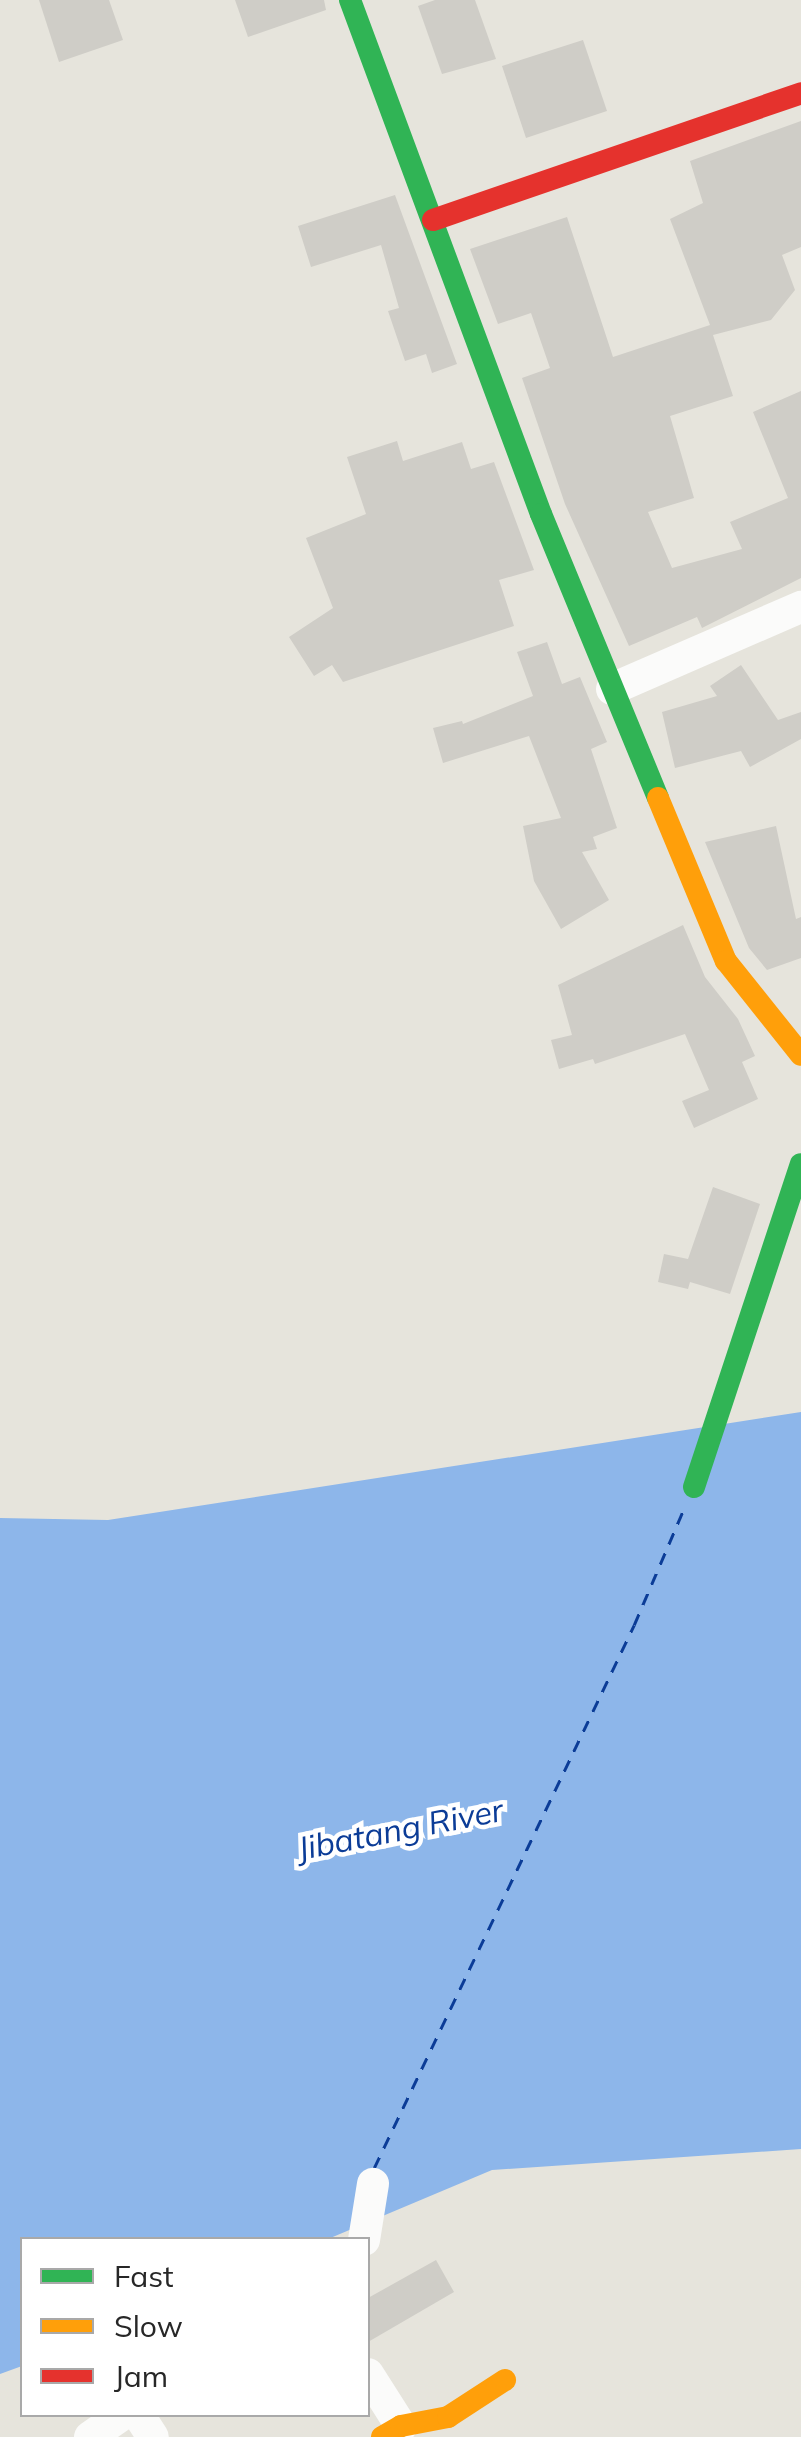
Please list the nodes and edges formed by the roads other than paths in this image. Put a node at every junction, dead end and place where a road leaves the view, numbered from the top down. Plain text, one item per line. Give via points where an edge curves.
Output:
1 (350, 0) edge
2 (801, 93) edge
3 (433, 220) junction
4 (801, 606) edge
5 (612, 689) junction
6 (801, 1054) edge
7 (801, 1164) edge
8 (694, 1486) dead end
9 (374, 2184) dead end
10 (365, 2237) edge
11 (370, 2379) edge
12 (506, 2380) dead end
13 (119, 2417) edge
14 (392, 2432) edge
15 (90, 2437) edge

1 - 3 street
2 - 3 street
3 - 5 street
4 - 5 street
5 - 6 street via 726,961
7 - 8 street
9 - 10 street
11 - 14 street
12 - 14 street via 448,2417
13 - 15 street

